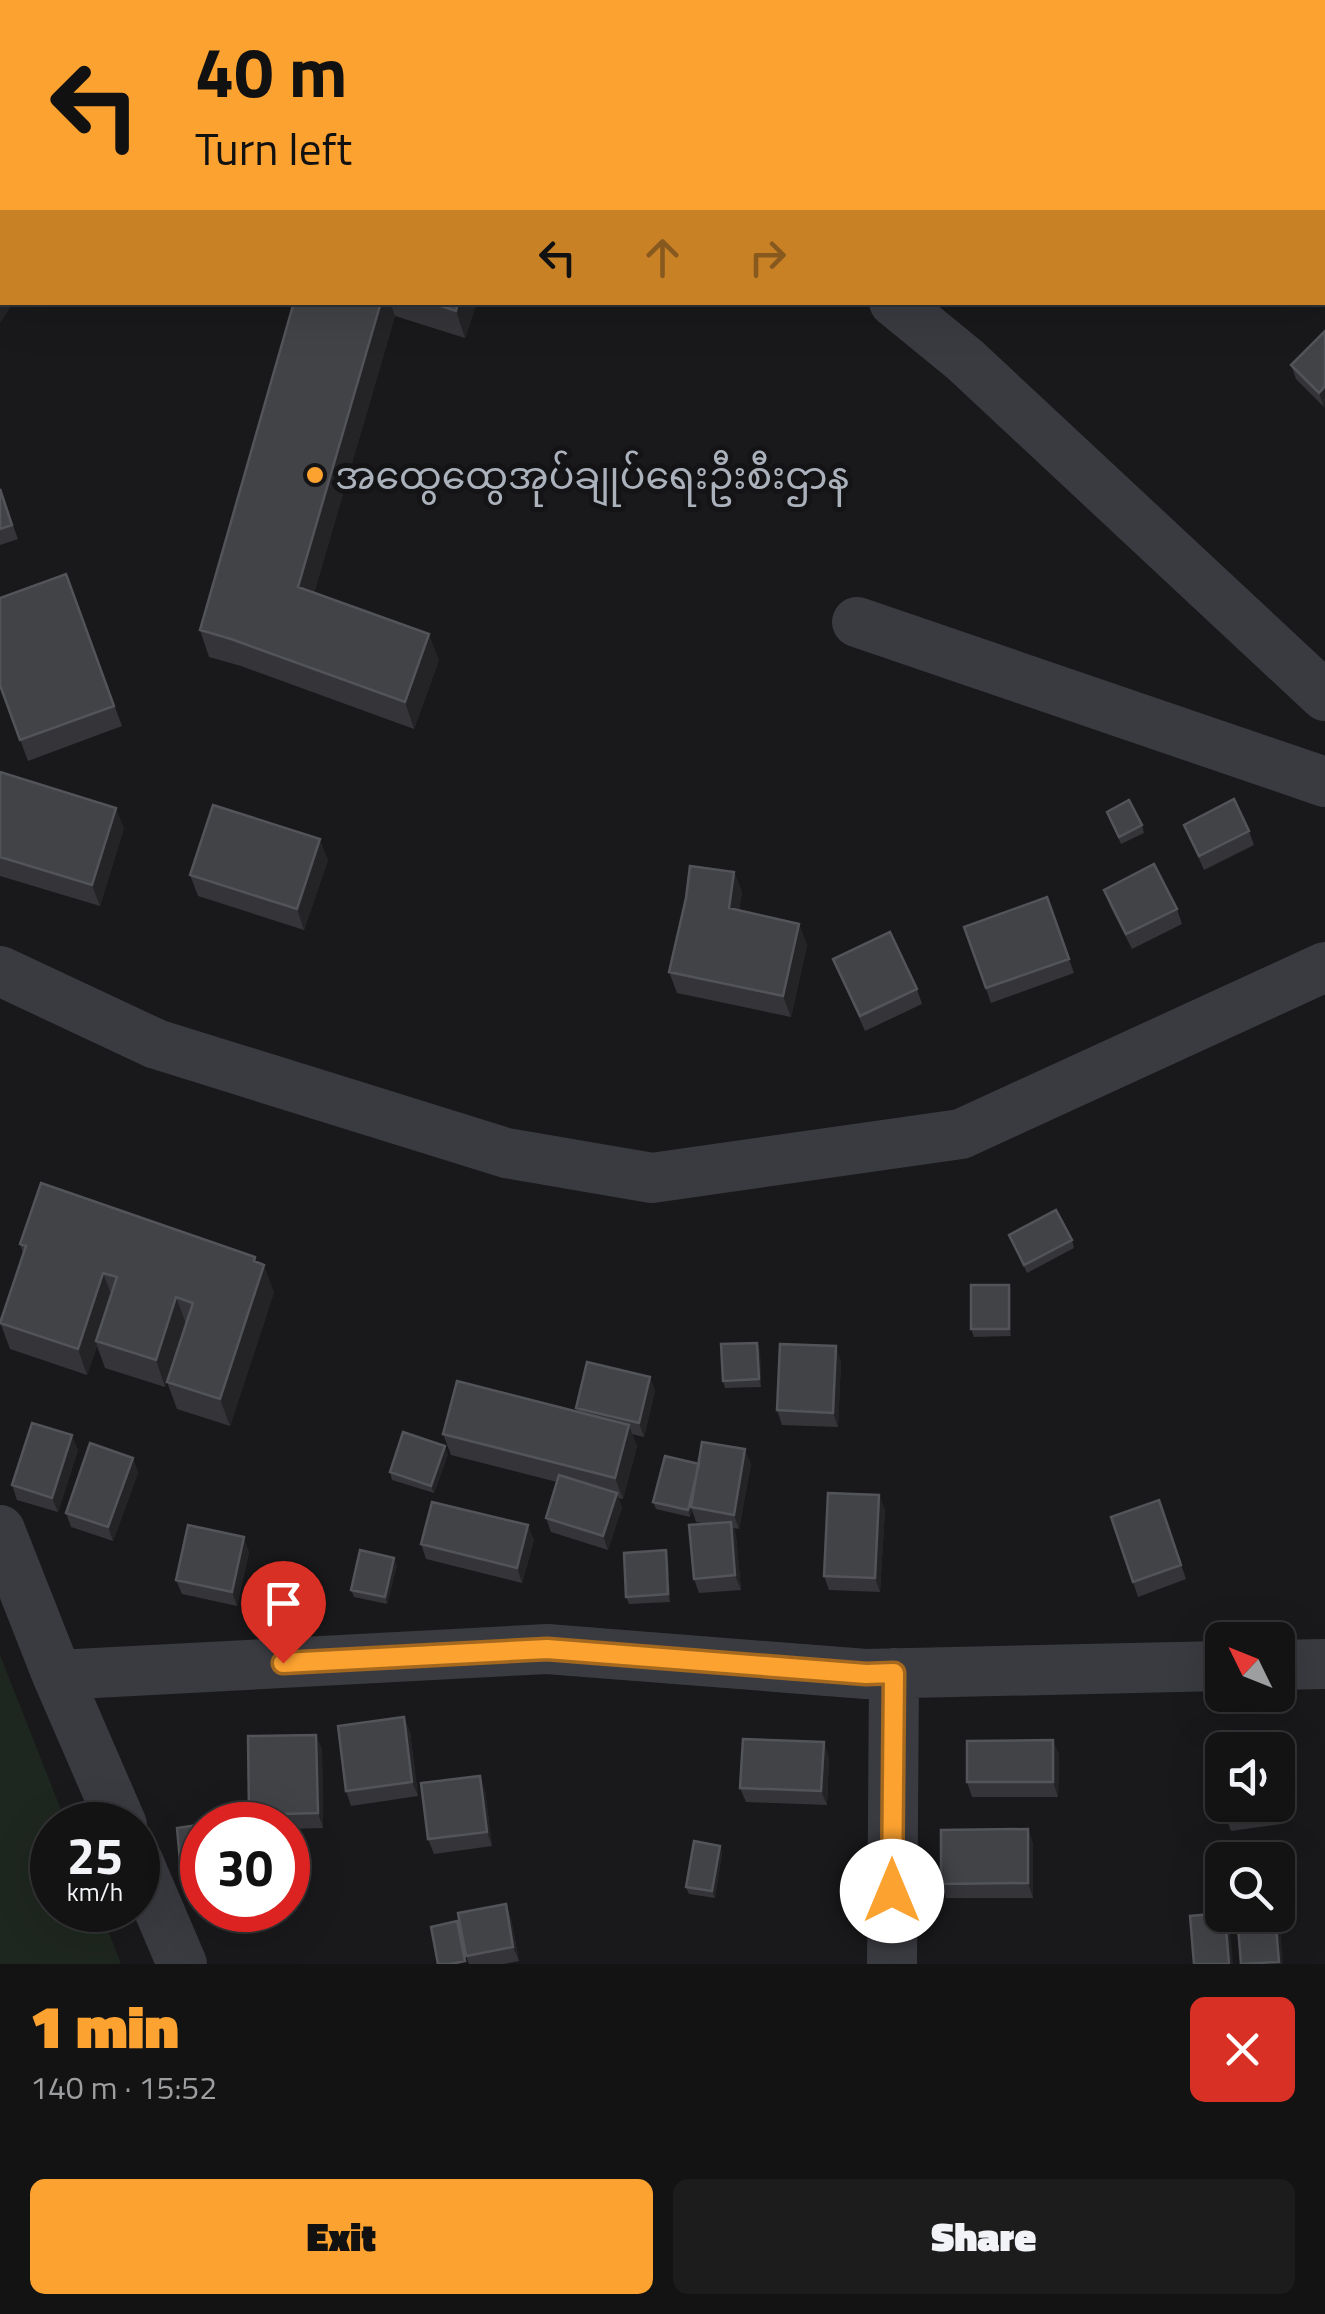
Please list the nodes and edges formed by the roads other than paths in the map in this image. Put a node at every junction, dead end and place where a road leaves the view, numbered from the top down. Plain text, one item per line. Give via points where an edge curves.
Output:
1 (898, 305) edge
2 (857, 622) dead end
3 (1325, 696) edge
4 (1325, 782) edge
5 (1325, 968) edge
6 (6, 978) edge
7 (0, 1530) edge
8 (1325, 1664) edge
9 (1295, 1665) edge
10 (1205, 1666) edge
11 (894, 1673) junction
12 (56, 1675) junction
13 (112, 1802) edge
14 (160, 1912) edge
15 (182, 1964) edge
16 (892, 1964) edge

1 - 3 street
2 - 4 street
5 - 6 street via 961,1134 652,1178 506,1153 156,1044
7 - 12 street
8 - 9 street
10 - 11 street
11 - 12 street via 547,1649
11 - 16 street
12 - 13 street
14 - 15 street

